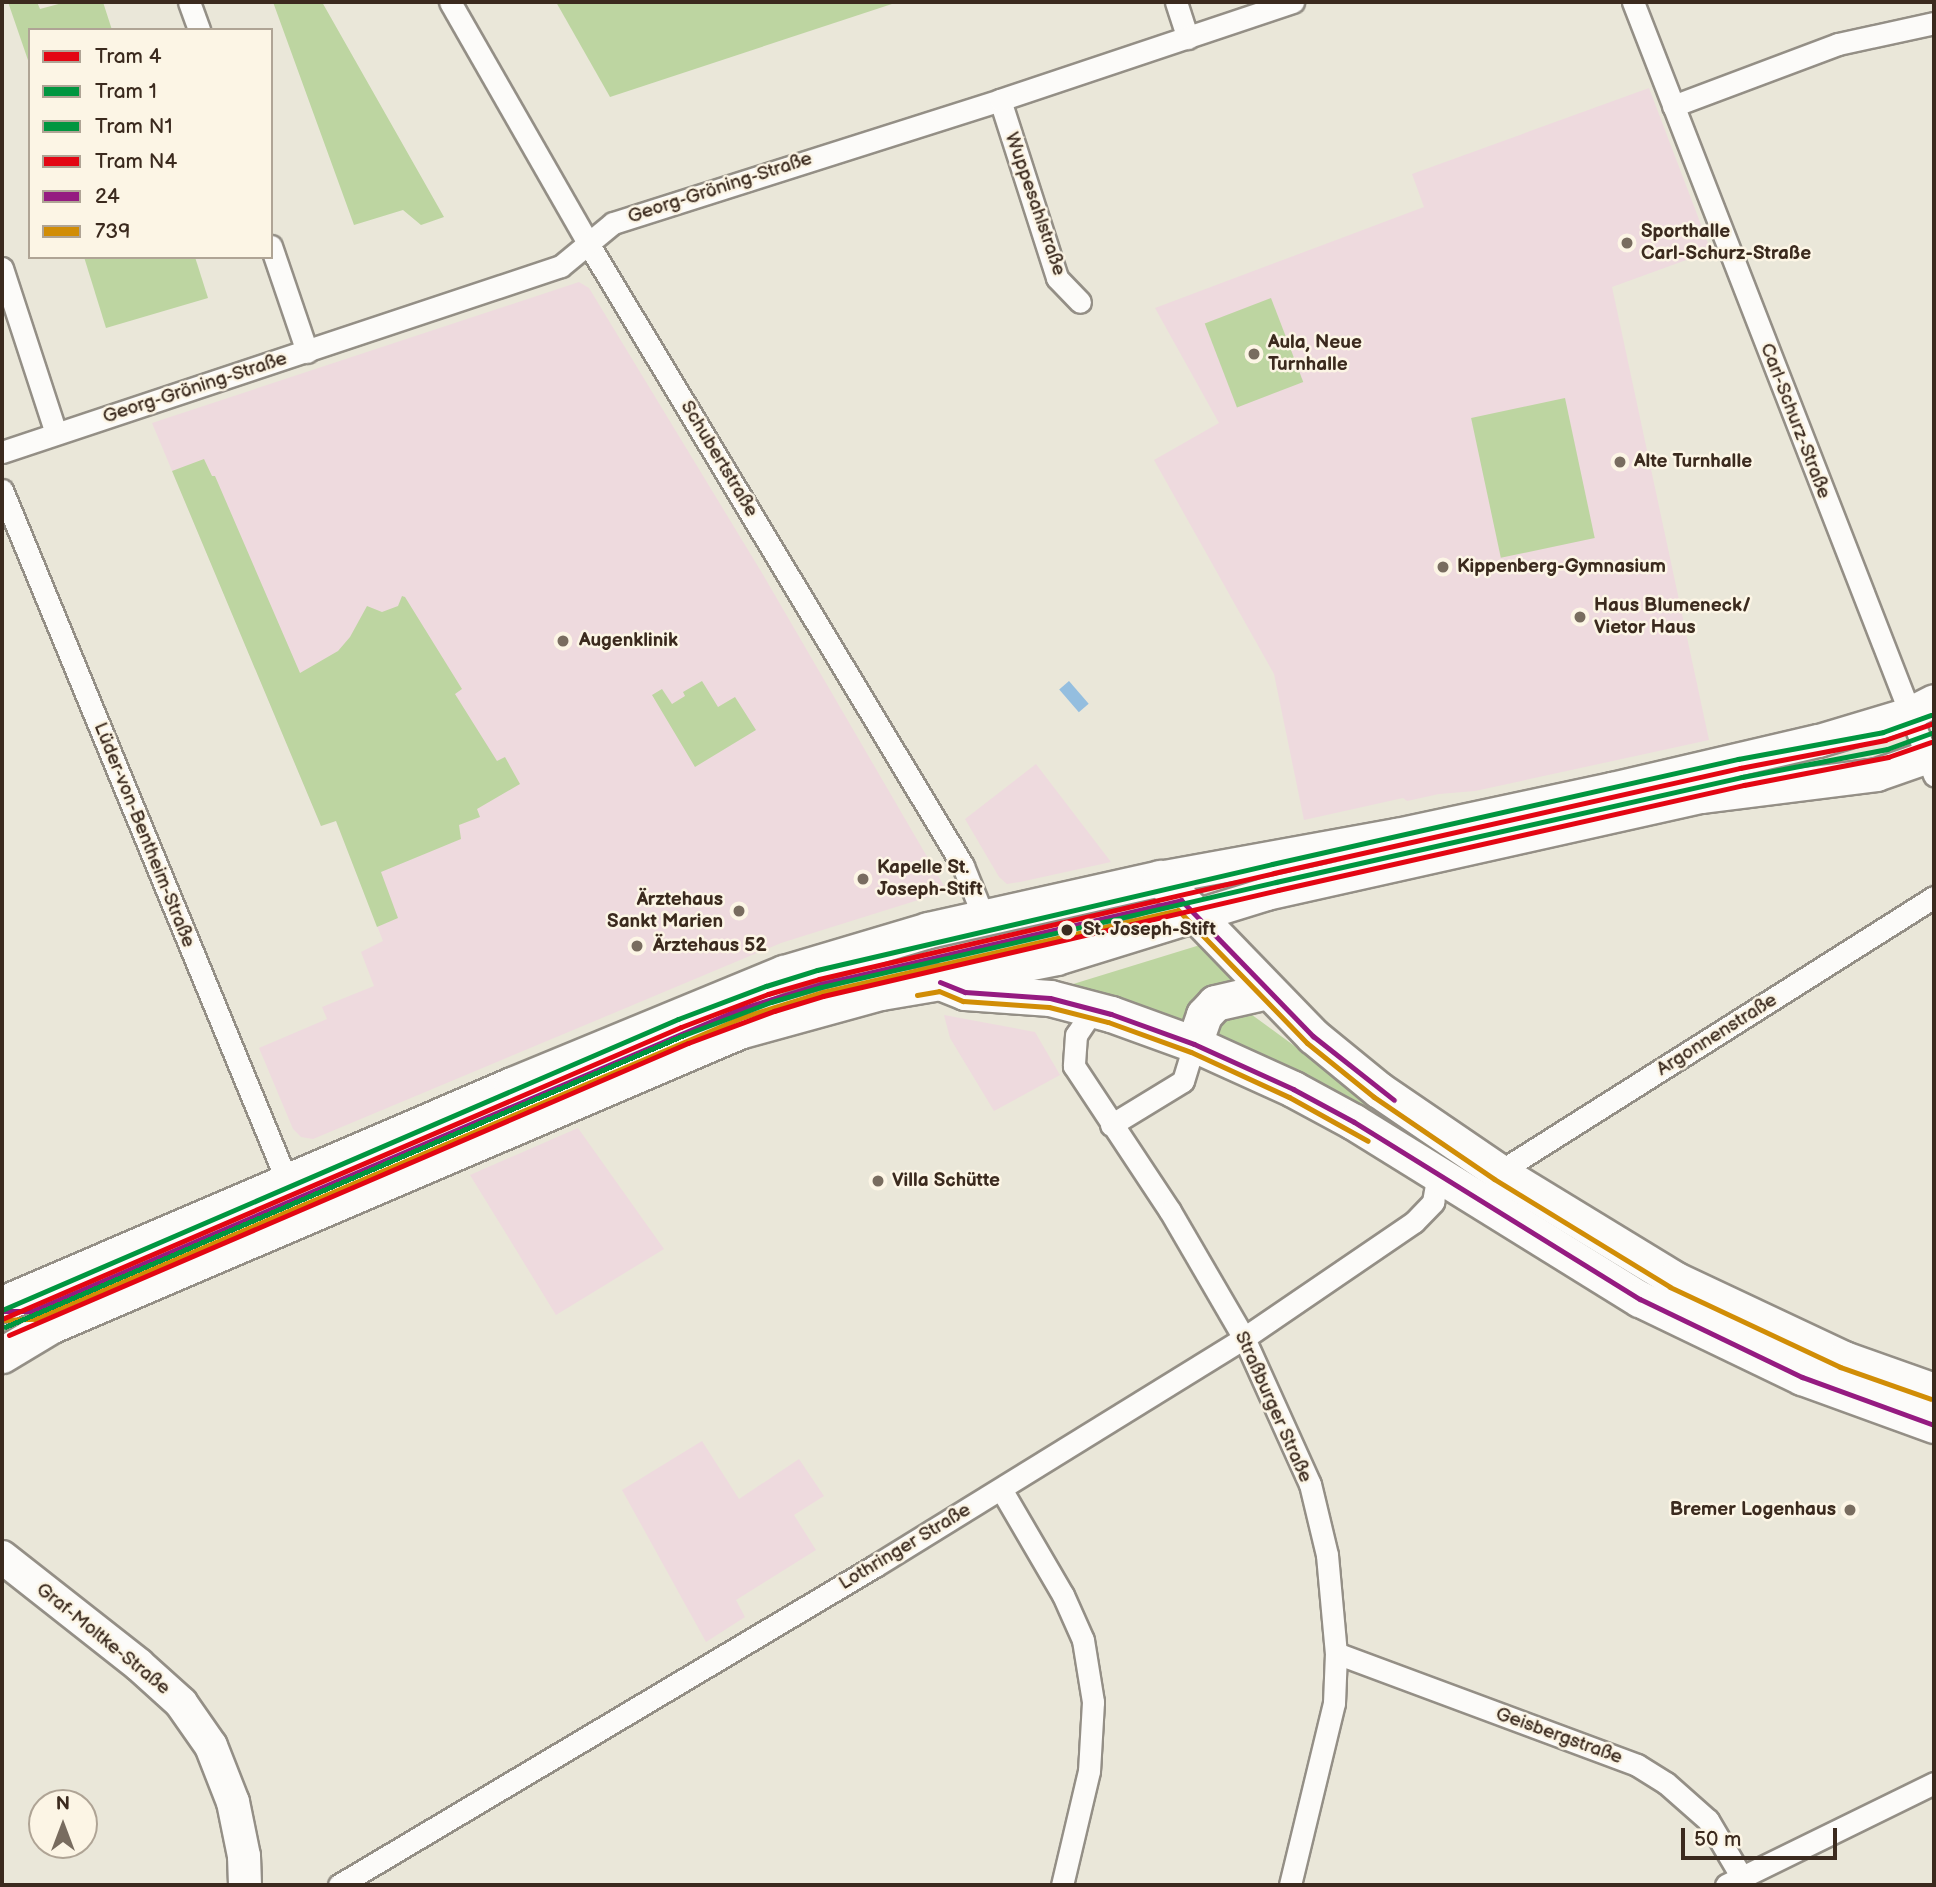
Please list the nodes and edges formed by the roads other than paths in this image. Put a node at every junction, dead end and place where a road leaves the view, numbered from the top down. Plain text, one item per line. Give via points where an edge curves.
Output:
1 (189, 2) edge
2 (450, 2) edge
3 (1176, 2) edge
4 (1293, 2) edge
5 (1633, 2) edge
6 (1934, 23) edge
7 (198, 28) edge
8 (1188, 38) junction
9 (1000, 100) junction
10 (1673, 106) junction
11 (589, 245) junction
12 (273, 252) edge
13 (2, 268) edge
14 (1080, 302) dead end
15 (307, 352) junction
16 (56, 433) junction
17 (2, 452) edge
18 (2, 490) edge
19 (1926, 740) edge
20 (1160, 878) junction
21 (1934, 897) edge
22 (1198, 917) junction
23 (984, 918) junction
24 (940, 982) junction
25 (1267, 991) junction
26 (1093, 1010) junction
27 (1194, 1044) junction
28 (1111, 1125) junction
29 (1499, 1172) junction
30 (1438, 1174) junction
31 (287, 1181) junction
32 (2, 1304) edge
33 (1244, 1338) junction
34 (2, 1355) edge
35 (1934, 1391) edge
36 (1934, 1426) edge
37 (1001, 1489) junction
38 (2, 1558) edge
39 (1336, 1653) junction
40 (1934, 1783) edge
41 (1733, 1881) edge
42 (245, 1885) edge
43 (339, 1885) edge
44 (1062, 1885) edge
45 (1290, 1885) edge

1 - 7 street
2 - 11 street, Schubertstraße
3 - 8 street
4 - 8 street, Georg-Gröning-Straße
5 - 10 street, Carl-Schurz-Straße
6 - 10 street via 1838,44
8 - 9 street, Georg-Gröning-Straße
9 - 11 street, Georg-Gröning-Straße via 612,222
9 - 14 street, Wuppesahlstraße via 1057,278
10 - 19 street, Carl-Schurz-Straße
11 - 15 street, Georg-Gröning-Straße via 561,266
11 - 23 street, Schubertstraße via 963,866
12 - 15 street
13 - 16 street
15 - 16 street, Georg-Gröning-Straße
16 - 17 street, Georg-Gröning-Straße
18 - 31 street, Lüder-von-Bentheim-Straße
19 - 20 main road via 1819,741 1397,835
19 - 22 main road via 1877,775 1701,797 1267,894
20 - 22 main road
20 - 23 main road
21 - 29 street, Argonnenstraße
22 - 24 main road via 1057,959
22 - 25 main road
23 - 31 main road via 784,973
24 - 26 main road via 965,992 1050,998
24 - 34 main road via 881,992 739,1031 52,1325
25 - 27 main road via 1215,1003 1204,1015
25 - 29 main road via 1312,1036 1379,1090
26 - 27 main road
26 - 28 street, Straßburger Straße via 1076,1035 1073,1066
27 - 28 street via 1183,1081
27 - 30 main road via 1293,1088
28 - 33 street, Straßburger Straße via 1170,1212
29 - 35 main road via 1674,1279 1844,1359
30 - 33 street, Lothringer Straße via 1433,1202 1414,1222
30 - 36 main road via 1640,1299 1802,1377
31 - 32 main road
33 - 37 street, Lothringer Straße
33 - 39 street, Straßburger Straße via 1310,1485 1326,1555
37 - 43 street, Lothringer Straße
37 - 44 street via 1078,1629 1093,1702 1088,1771
38 - 42 main road, Graf-Moltke-Straße via 181,1703 211,1746 233,1802
39 - 41 street, Geisbergstraße via 1637,1765 1666,1783 1708,1820
39 - 45 street, Straßburger Straße via 1334,1703
40 - 41 street

